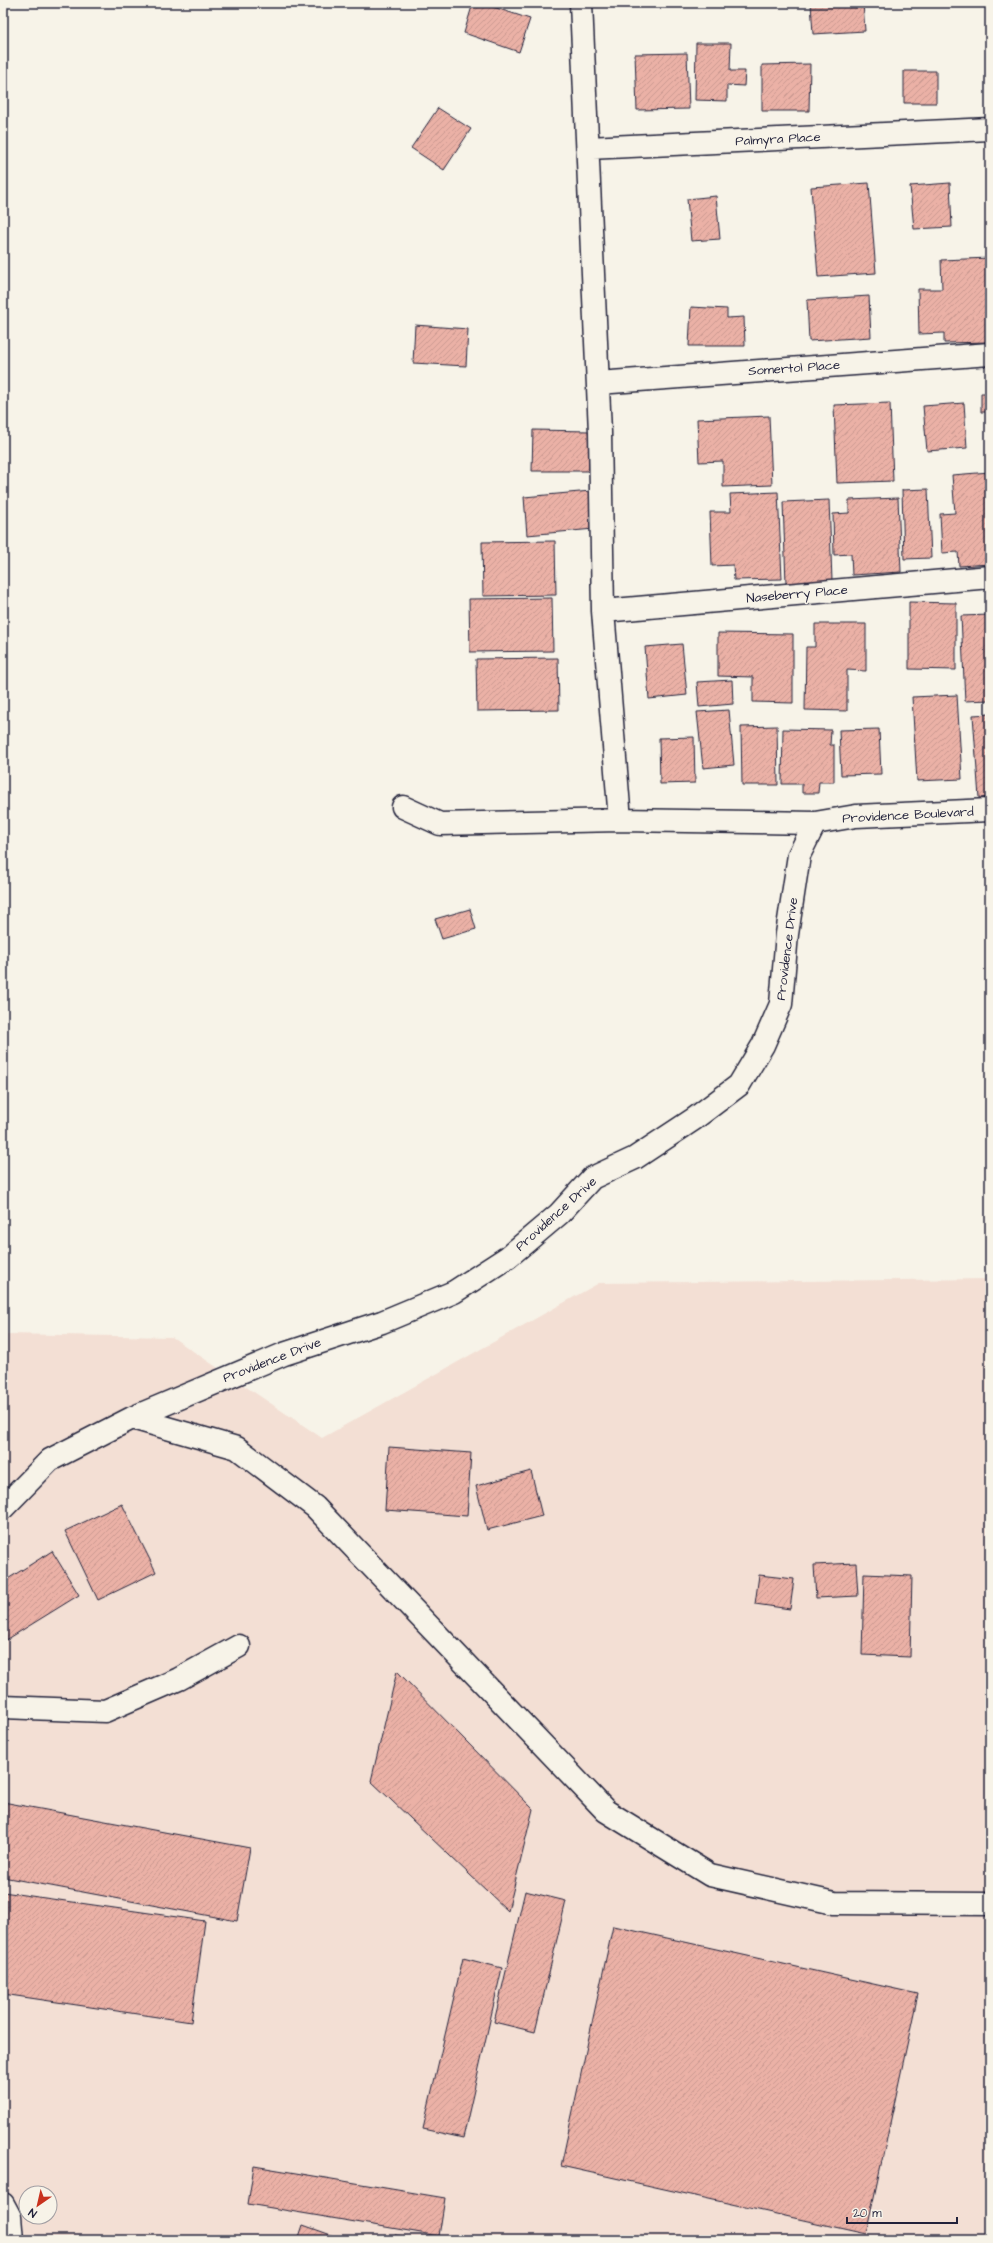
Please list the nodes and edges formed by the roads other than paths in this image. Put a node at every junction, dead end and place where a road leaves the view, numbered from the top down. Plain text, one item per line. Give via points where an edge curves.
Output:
1 (581, 3) edge
2 (587, 126) junction
3 (990, 129) edge
4 (990, 354) edge
5 (598, 383) junction
6 (990, 577) edge
7 (603, 611) junction
8 (403, 807) dead end
9 (990, 810) edge
10 (620, 820) junction
11 (815, 823) junction
12 (132, 1418) junction
13 (3, 1508) edge
14 (239, 1646) dead end
15 (3, 1707) edge
16 (990, 1904) edge
17 (3, 2204) edge
18 (12, 2240) edge

1 - 2 street
2 - 3 street, Palmyra Place via 588,148
2 - 5 street
4 - 5 street, Somertol Place
5 - 7 street
6 - 7 street, Naseberry Place
7 - 10 street
8 - 10 street, Providence Boulevard via 440,824
9 - 11 street, Providence Boulevard via 856,816
10 - 11 street, Providence Boulevard
11 - 12 street, Providence Drive via 800,855 787,934 781,1004 763,1045 740,1085 634,1158 592,1178 559,1214 508,1256 454,1292 382,1322 284,1354
12 - 13 street, Providence Drive via 50,1460
12 - 16 street via 237,1448 315,1507 606,1811 710,1875 834,1903
14 - 15 street via 180,1679 105,1711
17 - 18 street via 10,2217

